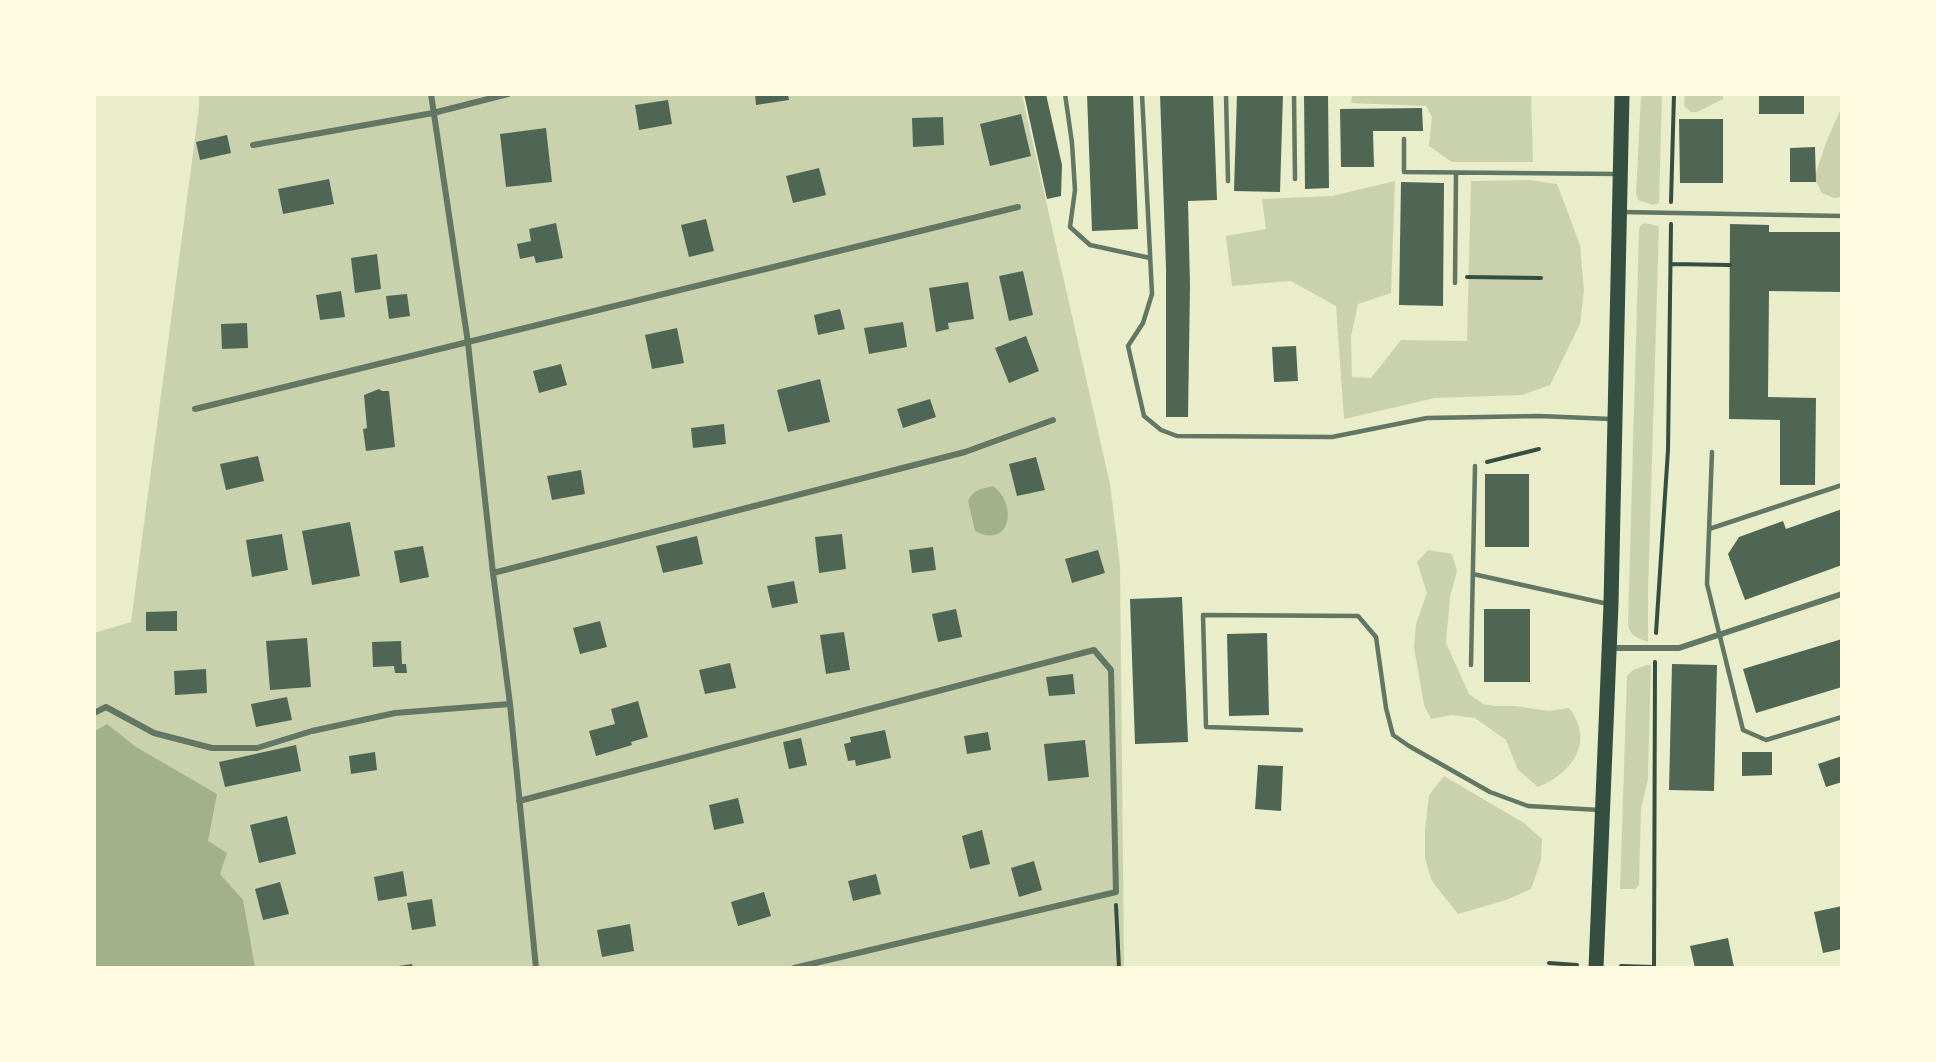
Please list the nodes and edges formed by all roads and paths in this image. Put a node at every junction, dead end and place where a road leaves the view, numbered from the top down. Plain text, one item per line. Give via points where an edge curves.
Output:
1 (431, 94) edge
2 (508, 94) edge
3 (1065, 94) edge
4 (1142, 94) edge
5 (1226, 94) edge
6 (1294, 94) edge
7 (1622, 94) edge
8 (1674, 94) edge
9 (433, 113) junction
10 (1404, 139) dead end
11 (254, 145) dead end
12 (1456, 173) junction
13 (1620, 174) junction
14 (1294, 179) dead end
15 (1228, 181) dead end
16 (1018, 207) dead end
17 (1619, 211) junction
18 (1671, 213) junction
19 (1842, 216) edge
20 (1150, 258) junction
21 (1671, 264) junction
22 (1730, 265) dead end
23 (1541, 278) dead end
24 (1455, 280) joint
25 (468, 343) junction
26 (195, 409) dead end
27 (1614, 419) junction
28 (1053, 420) dead end
29 (1539, 449) dead end
30 (1712, 452) dead end
31 (1475, 466) joint
32 (1842, 485) edge
33 (1709, 529) junction
34 (493, 573) junction
35 (1473, 574) junction
36 (1842, 594) edge
37 (1611, 604) junction
38 (1719, 634) junction
39 (1609, 648) junction
40 (1655, 649) junction
41 (1471, 665) dead end
42 (510, 704) junction
43 (94, 713) edge
44 (1842, 717) edge
45 (1301, 730) dead end
46 (519, 801) junction
47 (1603, 810) junction
48 (1116, 892) junction
49 (1549, 963) dead end
50 (1577, 965) dead end
51 (1621, 966) edge
52 (1654, 967) edge
53 (536, 968) edge
54 (794, 968) edge
55 (1119, 968) edge
56 (1596, 968) edge

1 - 9 street
2 - 9 street
3 - 20 lane via 1075,190 1070,227 1090,245
4 - 20 lane
5 - 15 lane
6 - 14 lane
7 - 13 main road
8 - 18 path
9 - 11 street
9 - 25 street
10 - 12 lane via 1404,172
12 - 13 lane
12 - 24 lane
13 - 17 main road
16 - 25 street
17 - 18 lane
17 - 27 main road
18 - 19 lane
18 - 21 path
20 - 27 lane via 1152,294 1143,323 1128,346 1144,416 1161,430 1177,436 1332,437 1427,418
21 - 22 path
21 - 40 path via 1668,450
23 - 24 path
25 - 26 street
25 - 34 street
27 - 37 main road
28 - 34 street via 965,452
29 - 31 path
30 - 33 lane
31 - 35 lane
32 - 33 lane
33 - 38 lane via 1707,584
34 - 42 street
35 - 37 lane
35 - 41 lane
36 - 38 street
37 - 39 main road
38 - 40 street via 1679,648
38 - 44 lane via 1743,730 1766,740
39 - 40 street
39 - 47 main road
40 - 52 path
42 - 43 street via 394,713 257,748 212,748 154,733 106,707
42 - 46 street
45 - 47 lane via 1206,727 1203,615 1358,616 1376,637 1393,735 1490,792 1528,806
46 - 48 street via 1094,650 1111,670
46 - 53 street
47 - 56 main road
48 - 54 street
48 - 55 path
49 - 50 path
51 - 52 path

